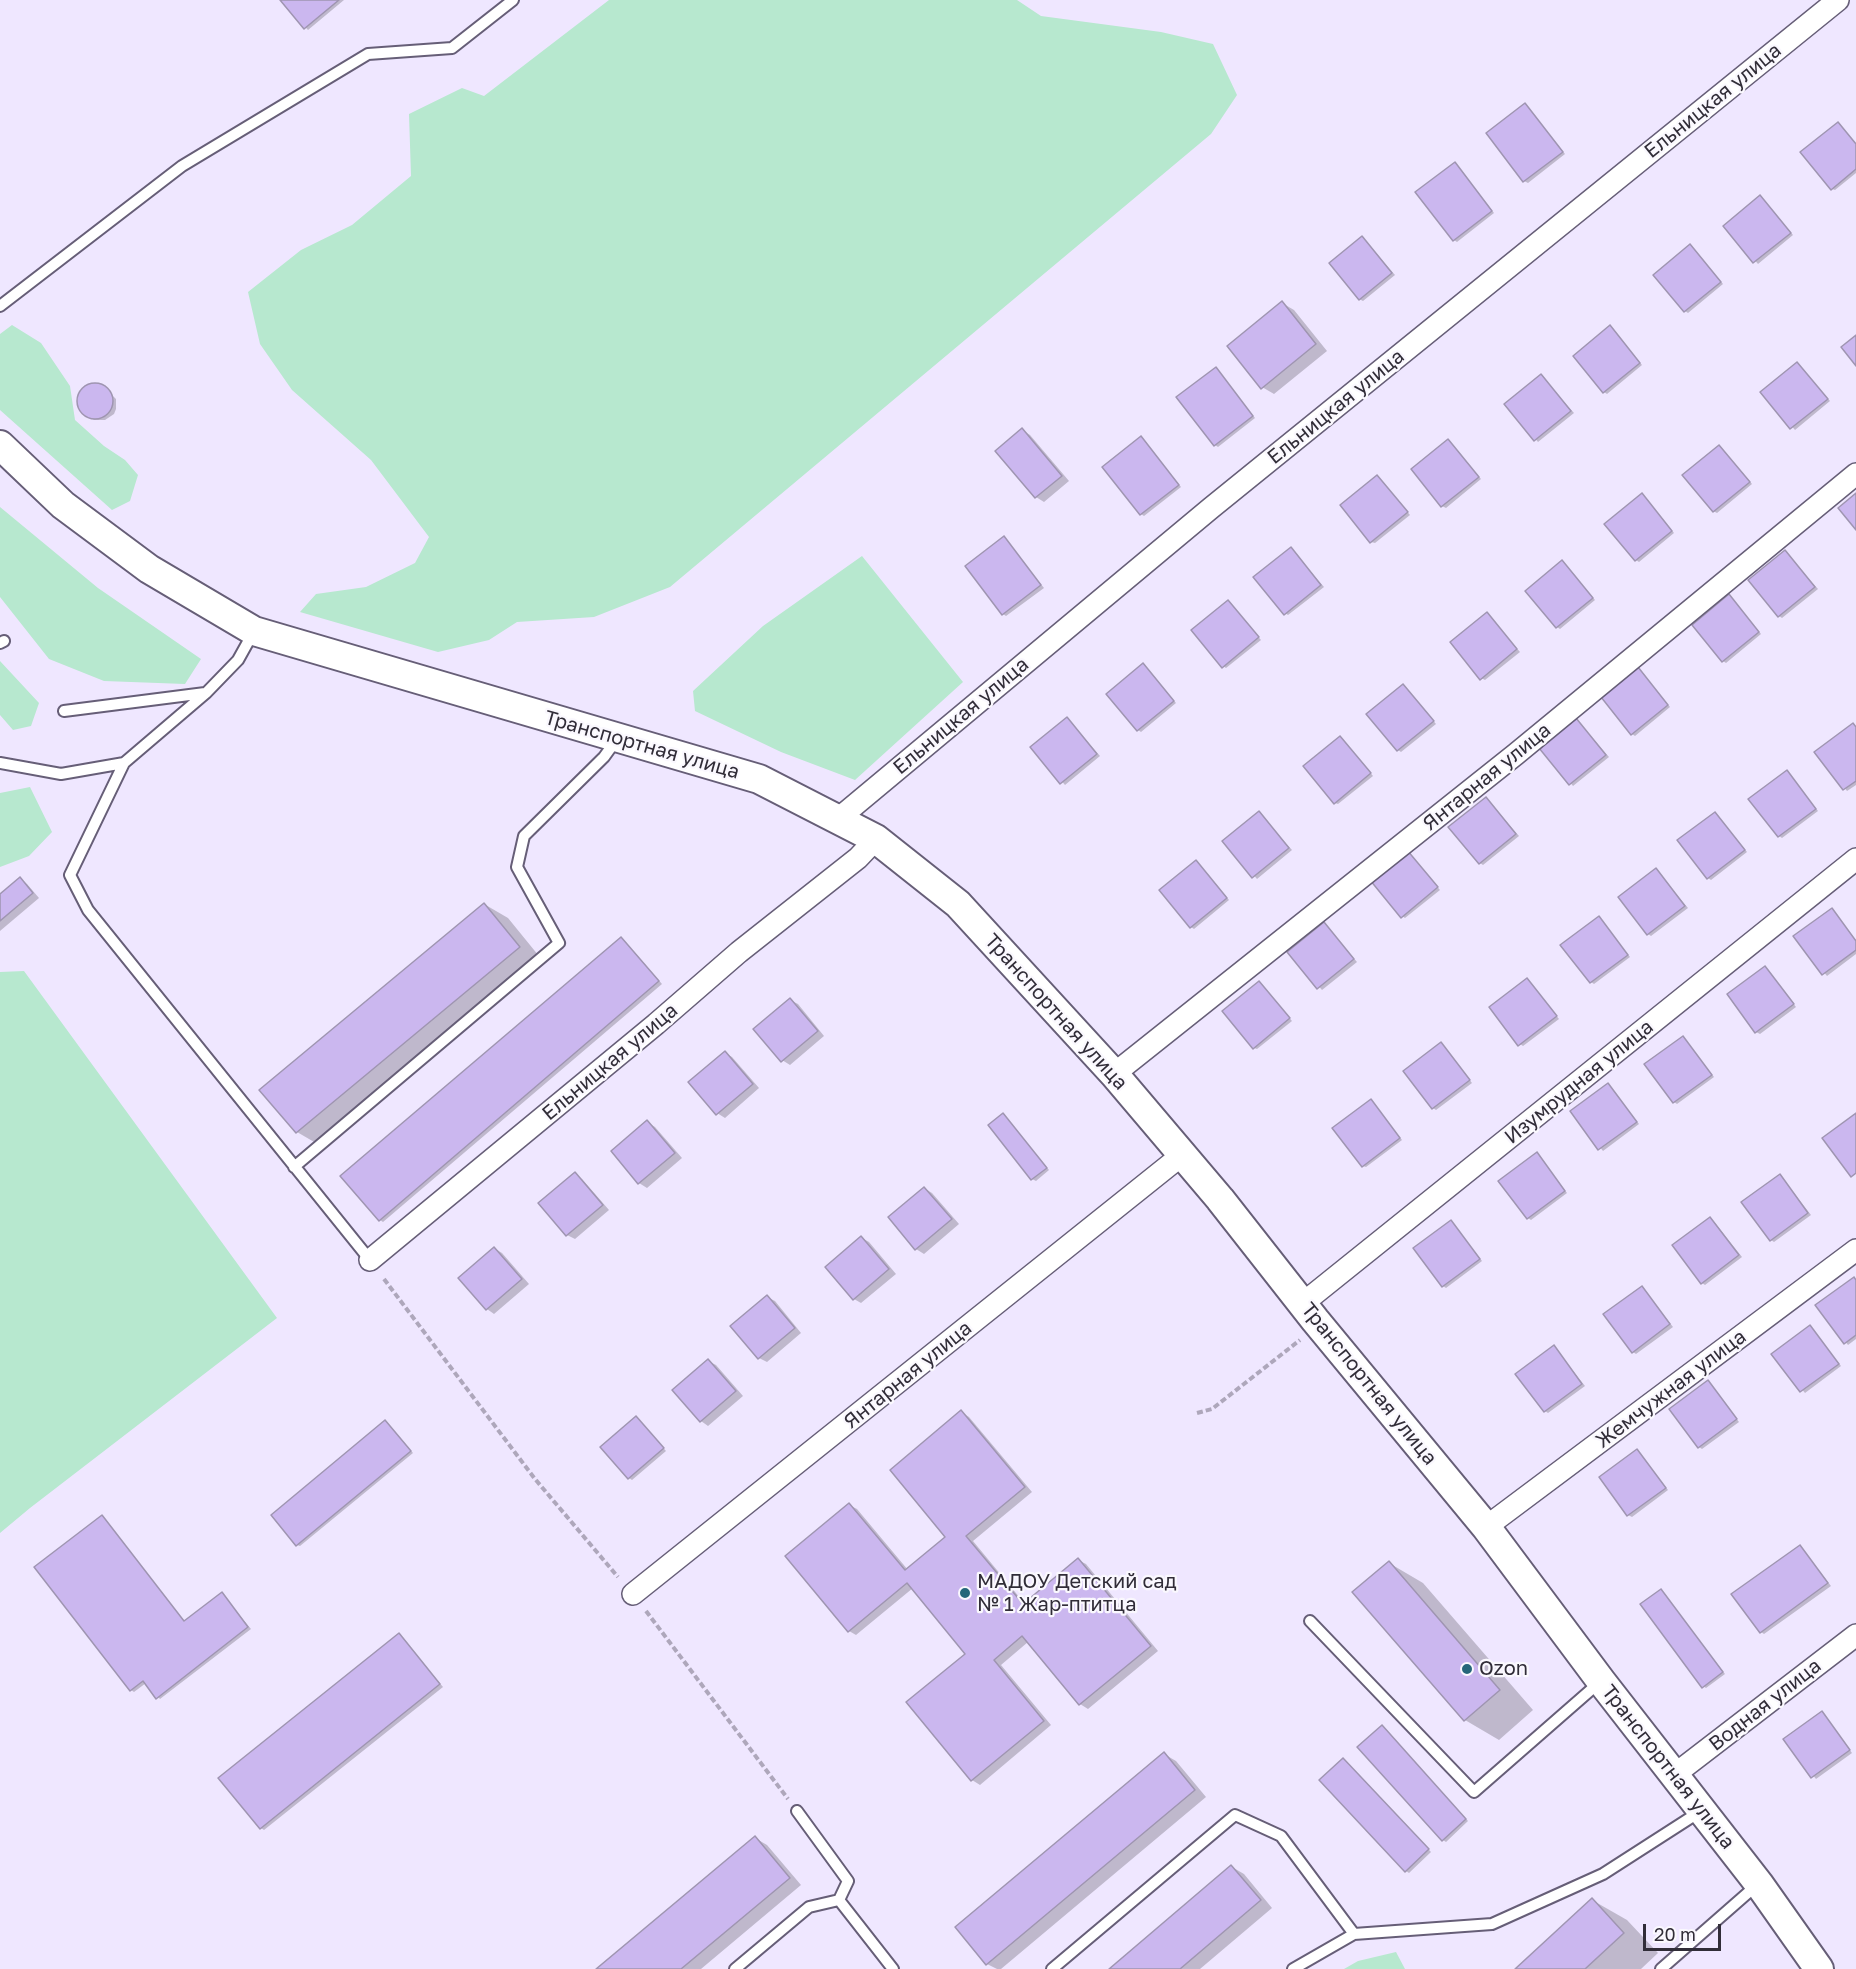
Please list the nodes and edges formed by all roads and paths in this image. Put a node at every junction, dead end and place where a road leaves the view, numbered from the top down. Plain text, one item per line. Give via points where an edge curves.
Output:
1 (513, 0) edge
2 (1838, 0) edge
3 (0, 306) edge
4 (0, 445) edge
5 (1856, 474) edge
6 (254, 631) junction
7 (206, 693) junction
8 (64, 711) dead end
9 (618, 738) junction
10 (0, 763) edge
11 (124, 763) junction
12 (838, 819) junction
13 (876, 839) junction
14 (1856, 860) edge
15 (1114, 1074) junction
16 (1182, 1155) junction
17 (294, 1167) junction
18 (1856, 1250) edge
19 (370, 1260) junction
20 (1302, 1304) junction
21 (1305, 1336) dead end
22 (1197, 1413) dead end
23 (1486, 1527) junction
24 (633, 1594) junction
25 (1310, 1621) dead end
26 (1856, 1635) edge
27 (1601, 1681) junction
28 (1674, 1775) junction
29 (1702, 1810) junction
30 (797, 1811) joint
31 (1758, 1884) junction
32 (839, 1900) junction
33 (1354, 1934) junction
34 (735, 1969) edge
35 (893, 1969) edge
36 (1052, 1969) edge
37 (1293, 1969) edge
38 (1661, 1969) edge
39 (1820, 1969) edge

1 - 3 lane via 452,48 368,54 182,166
2 - 12 street, Ельницкая улица via 1220,500
4 - 6 street, Транспортная улица via 63,505 149,569
5 - 15 street, Янтарная улица via 1516,754
6 - 7 lane via 238,660
6 - 9 street, Транспортная улица
7 - 8 lane
7 - 11 lane
9 - 12 street, Транспортная улица via 759,779
9 - 17 lane via 524,837 517,867 560,943
10 - 11 lane via 61,774
11 - 17 lane via 70,875 88,910
12 - 13 street, Транспортная улица
13 - 15 street, Транспортная улица via 958,904
13 - 19 street, Ельницкая улица via 858,858 739,952
14 - 20 street, Изумрудная улица
15 - 16 street, Транспортная улица
16 - 20 street, Транспортная улица
16 - 24 street, Янтарная улица
17 - 19 lane
18 - 23 street, Жемчужная улица
19 - 24 path via 535,1479
20 - 23 street, Транспортная улица
21 - 22 path via 1212,1409
23 - 27 street, Транспортная улица
24 - 30 path
25 - 27 lane via 1474,1792
26 - 28 street, Водная улица
27 - 28 street, Транспортная улица
28 - 29 street, Транспортная улица
29 - 31 street, Транспортная улица
29 - 33 lane via 1603,1874 1492,1923
30 - 32 lane via 848,1881
31 - 38 lane
31 - 39 street, Транспортная улица
32 - 34 lane via 809,1907
32 - 35 lane
33 - 36 lane via 1281,1836 1235,1815
33 - 37 lane

